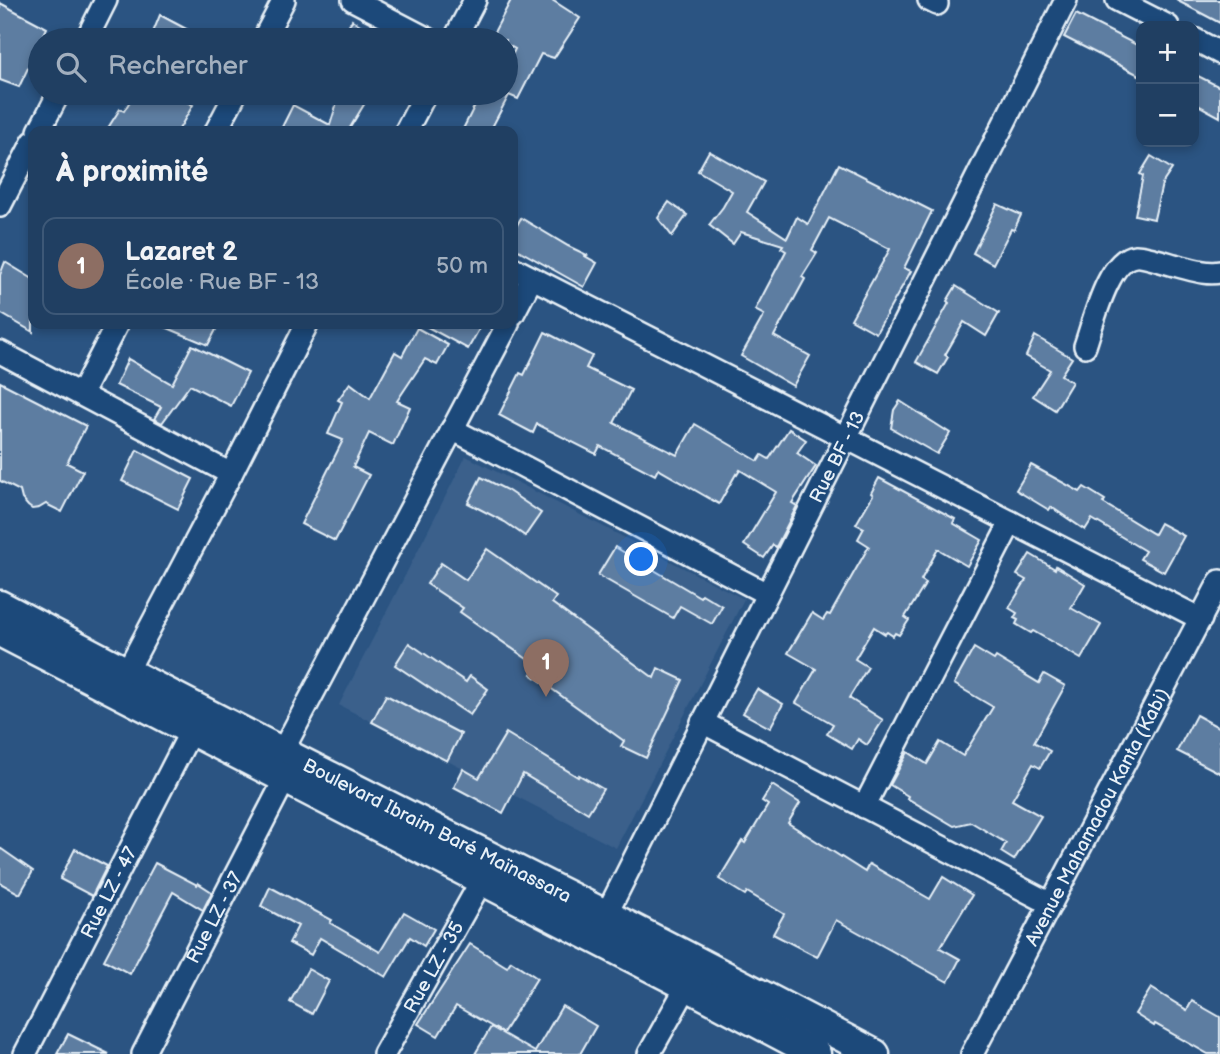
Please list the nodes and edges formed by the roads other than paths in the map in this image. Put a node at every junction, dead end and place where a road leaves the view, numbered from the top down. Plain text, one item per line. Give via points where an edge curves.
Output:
1 (106, 0) edge
2 (284, 0) edge
3 (353, 0) edge
4 (475, 0) edge
5 (1066, 0) edge
6 (1117, 0) edge
7 (1158, 21) edge
8 (92, 28) edge
9 (269, 28) edge
10 (407, 28) edge
11 (460, 28) edge
12 (1199, 42) edge
13 (1220, 53) edge
14 (53, 105) edge
15 (230, 105) edge
16 (420, 105) edge
17 (42, 126) edge
18 (219, 126) edge
19 (409, 126) edge
20 (28, 152) edge
21 (0, 206) edge
22 (1220, 272) edge
23 (522, 273) edge
24 (518, 291) edge
25 (114, 329) edge
26 (304, 329) edge
27 (505, 329) edge
28 (1086, 346) dead end
29 (0, 352) edge
30 (81, 394) junction
31 (452, 429) junction
32 (846, 438) junction
33 (231, 474) junction
34 (1011, 522) junction
35 (1220, 582) edge
36 (767, 594) junction
37 (0, 605) edge
38 (1200, 618) junction
39 (0, 632) edge
40 (128, 673) junction
41 (702, 723) junction
42 (191, 731) junction
43 (283, 766) junction
44 (864, 807) junction
45 (482, 880) junction
46 (1051, 904) junction
47 (606, 915) junction
48 (687, 986) junction
49 (25, 1054) edge
50 (143, 1054) edge
51 (384, 1054) edge
52 (649, 1054) edge
53 (816, 1054) edge
54 (875, 1054) edge
55 (972, 1054) edge

1 - 8 street
2 - 9 street
3 - 10 street
4 - 11 street
5 - 32 street, Rue BF - 13
6 - 7 street
12 - 13 street
14 - 17 street
15 - 18 street
16 - 19 street
20 - 21 street
22 - 28 street via 1201,272 1136,256 1123,261 1110,277
23 - 24 street
23 - 32 street
25 - 30 street
26 - 33 street
27 - 31 street, Rue LZ - 37
29 - 30 street
30 - 33 street
31 - 36 street
31 - 43 street, Rue LZ - 37
32 - 34 street
32 - 36 street, Rue BF - 13
33 - 40 street
34 - 38 street
34 - 44 street
35 - 38 street, Avenue Mahamadou Kanta (Kabi)
36 - 41 street, Rue BF - 13
37 - 40 main road, Boulevard Ibraim Baré Maïnassara
38 - 46 street, Avenue Mahamadou Kanta (Kabi)
39 - 42 main road, Boulevard Ibraim Baré Maïnassara
40 - 43 main road, Boulevard Ibraim Baré Maïnassara
41 - 44 street
41 - 47 street, Rue BF - 13
42 - 43 main road, Boulevard Ibraim Baré Maïnassara
42 - 49 street, Rue LZ - 47
43 - 45 main road, Boulevard Ibraim Baré Maïnassara
43 - 47 main road, Boulevard Ibraim Baré Maïnassara
43 - 50 street, Rue LZ - 37
44 - 46 street
45 - 48 main road, Boulevard Ibraim Baré Maïnassara
45 - 51 street, Rue LZ - 35
46 - 55 street, Avenue Mahamadou Kanta (Kabi)
47 - 54 main road, Boulevard Ibraim Baré Maïnassara
48 - 52 street
48 - 53 main road, Boulevard Ibraim Baré Maïnassara

